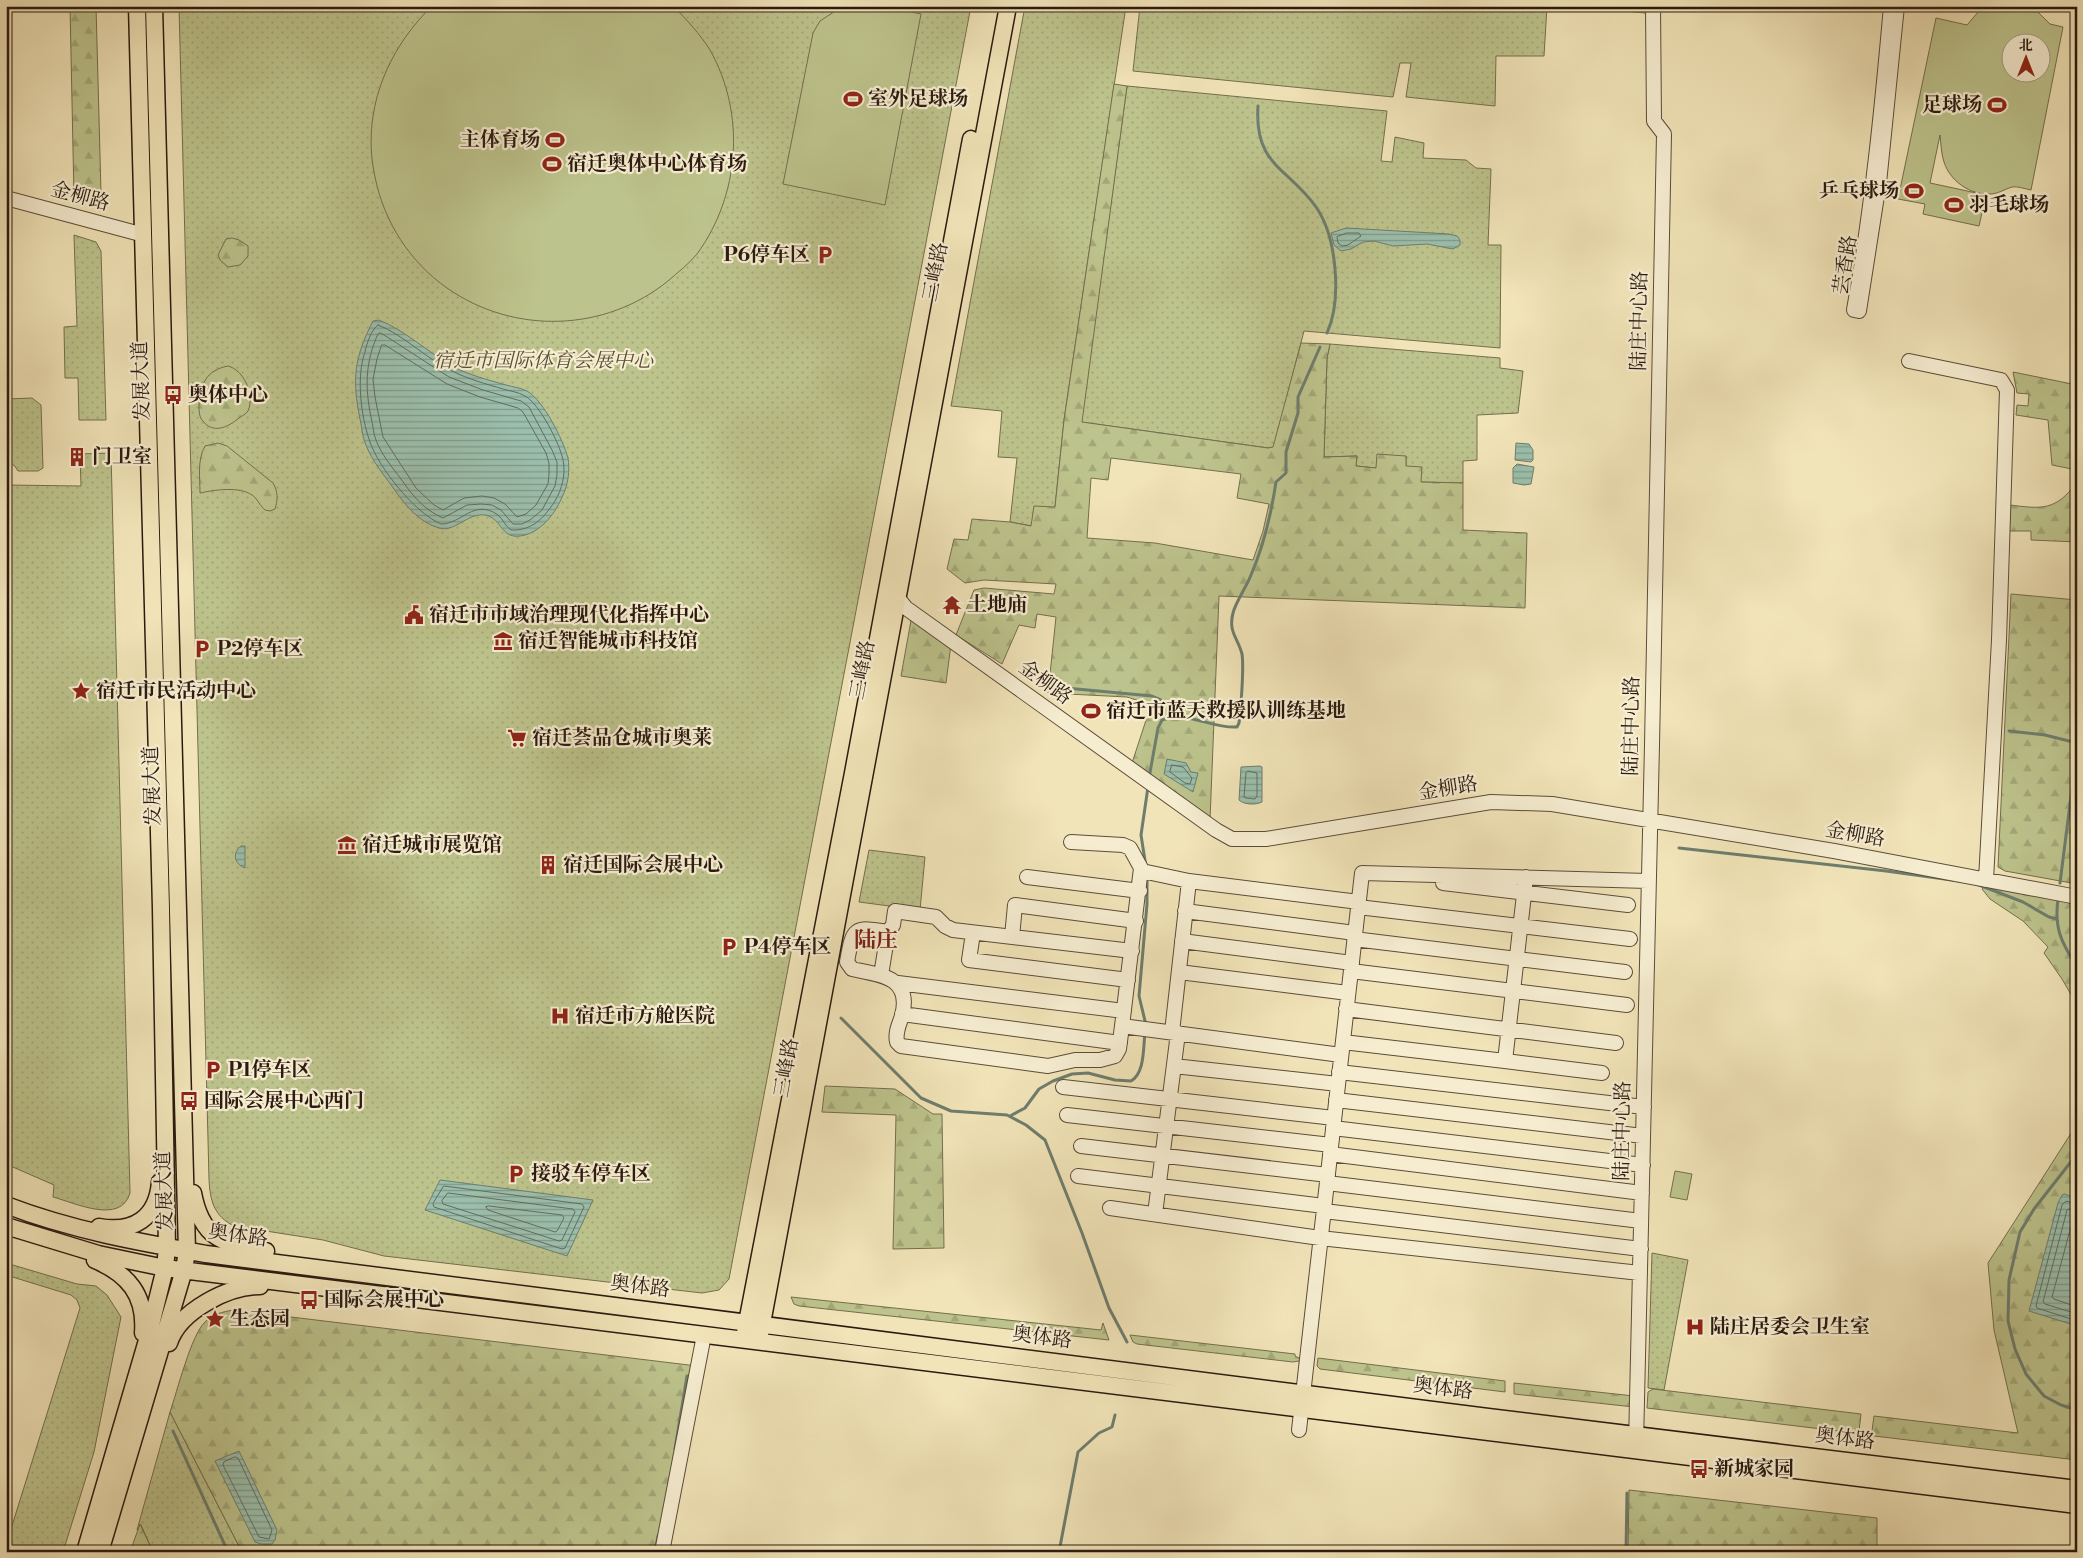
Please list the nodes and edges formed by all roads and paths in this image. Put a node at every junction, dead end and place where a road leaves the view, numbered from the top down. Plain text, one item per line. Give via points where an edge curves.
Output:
1 (138, 6) edge
2 (154, 6) edge
3 (997, 6) edge
4 (1008, 6) edge
5 (1653, 6) edge
6 (1891, 6) edge
7 (1897, 6) edge
8 (6, 198) edge
9 (144, 235) junction
10 (1909, 361) dead end
11 (898, 598) junction
12 (1650, 821) junction
13 (1071, 842) dead end
14 (1142, 871) junction
15 (1425, 875) junction
16 (1027, 877) dead end
17 (1526, 877) junction
18 (1986, 880) junction
19 (1189, 881) junction
20 (1648, 881) junction
21 (1140, 891) junction
22 (1524, 893) junction
23 (2077, 897) edge
24 (1358, 905) junction
25 (1628, 905) dead end
26 (1186, 911) junction
27 (1136, 921) junction
28 (1520, 926) junction
29 (888, 932) junction
30 (973, 933) junction
31 (1355, 936) junction
32 (1012, 937) junction
33 (1630, 939) dead end
34 (1182, 941) junction
35 (1132, 951) junction
36 (824, 954) junction
37 (848, 954) junction
38 (1516, 959) junction
39 (1351, 967) junction
40 (1178, 972) junction
41 (1625, 972) dead end
42 (881, 974) junction
43 (1128, 980) junction
44 (898, 983) junction
45 (1513, 992) junction
46 (1348, 993) junction
47 (1627, 1005) dead end
48 (1346, 1009) junction
49 (1124, 1011) junction
50 (902, 1014) junction
51 (1122, 1026) junction
52 (1509, 1029) junction
53 (1175, 1033) junction
54 (1120, 1042) junction
55 (1616, 1042) dead end
56 (1342, 1048) junction
57 (1505, 1061) junction
58 (1174, 1066) junction
59 (1602, 1072) dead end
60 (1339, 1078) junction
61 (1063, 1087) dead end
62 (1169, 1100) junction
63 (1336, 1100) junction
64 (1644, 1107) junction
65 (1067, 1114) dead end
66 (165, 1118) junction
67 (184, 1120) junction
68 (1334, 1123) junction
69 (1166, 1126) junction
70 (1643, 1136) junction
71 (1081, 1146) dead end
72 (1330, 1150) junction
73 (1162, 1156) junction
74 (1643, 1165) junction
75 (1078, 1176) dead end
76 (1327, 1179) junction
77 (1158, 1186) junction
78 (1642, 1193) junction
79 (6, 1205) edge
80 (1110, 1208) dead end
81 (1324, 1208) junction
82 (1155, 1214) junction
83 (40, 1216) junction
84 (1641, 1221) junction
85 (6, 1226) edge
86 (35, 1236) junction
87 (1320, 1238) junction
88 (167, 1247) junction
89 (1641, 1249) junction
90 (188, 1250) junction
91 (165, 1268) junction
92 (184, 1270) junction
93 (1640, 1273) junction
94 (368, 1274) junction
95 (365, 1292) junction
96 (755, 1323) junction
97 (704, 1335) junction
98 (751, 1341) junction
99 (1302, 1401) junction
100 (1299, 1430) dead end
101 (1636, 1442) junction
102 (123, 1451) junction
103 (2077, 1489) edge
104 (2077, 1505) edge
105 (85, 1552) edge
106 (100, 1552) edge
107 (662, 1552) edge

1 - 9 main road, 发展大道
2 - 67 main road, 发展大道
3 - 36 main road, 三峰路
4 - 11 main road, 三峰路
5 - 12 street, 陆庄中心路 via 1654,121 1664,134
6 - 7 street, 芸香路 via 1877,157 1854,310 1858,311 1879,183
8 - 9 street, 金柳路
9 - 66 main road, 发展大道
10 - 18 street via 2001,380 2007,390 1999,640
11 - 12 street, 金柳路 via 906,608 1227,837 1272,838 1491,802 1552,804
11 - 36 main road, 三峰路
12 - 18 street, 金柳路
12 - 20 street, 陆庄中心路
13 - 14 street via 1123,845 1130,848
14 - 19 street
14 - 21 street
15 - 17 street
15 - 22 street via 1438,883
15 - 24 street via 1362,873
16 - 21 street
17 - 20 street
17 - 22 street
18 - 23 street, 金柳路
19 - 24 street
19 - 26 street
20 - 64 street, 陆庄中心路
21 - 27 street
22 - 25 street
22 - 28 street
24 - 28 street
24 - 31 street
26 - 31 street
26 - 34 street
27 - 32 street via 1015,905
27 - 35 street
28 - 33 street
28 - 38 street
29 - 30 street via 893,925 895,911 936,917 948,929
29 - 37 street via 859,929 852,938
29 - 42 street
30 - 32 street
30 - 43 street via 969,960
31 - 38 street
31 - 39 street
32 - 35 street
34 - 39 street
34 - 40 street
35 - 43 street
36 - 37 street
36 - 96 main road, 三峰路
37 - 42 street via 847,962 852,969
38 - 41 street
38 - 45 street
39 - 45 street
39 - 46 street
40 - 46 street
40 - 53 street
42 - 44 street
43 - 49 street
44 - 49 street
44 - 50 street via 903,991
45 - 47 street
45 - 52 street
46 - 48 street
48 - 52 street
48 - 56 street
49 - 51 street
50 - 54 street
50 - 54 street via 896,1035 896,1042 901,1046 1048,1066 1115,1056
51 - 53 street
51 - 54 street
52 - 55 street
52 - 57 street
53 - 56 street
53 - 58 street
56 - 57 street
56 - 60 street
57 - 59 street
58 - 60 street
58 - 62 street
60 - 63 street
60 - 64 street
61 - 62 street
62 - 68 street
62 - 69 street
63 - 68 street
63 - 70 street
64 - 70 street, 陆庄中心路
65 - 69 street
66 - 83 main road via 156,1203 143,1221 122,1228 103,1228
66 - 88 main road, 发展大道
67 - 90 main road, 发展大道
67 - 94 main road via 196,1207 201,1223 216,1238 234,1245
68 - 72 street
68 - 74 street
69 - 72 street
69 - 73 street
70 - 74 street, 陆庄中心路
71 - 73 street
72 - 76 street
72 - 78 street
73 - 76 street
73 - 77 street
74 - 78 street, 陆庄中心路
75 - 77 street
76 - 81 street
76 - 84 street
77 - 81 street
77 - 82 street
78 - 84 street, 陆庄中心路
79 - 83 main road, 奥体路
80 - 82 street
81 - 87 street
81 - 89 street
82 - 87 street
83 - 88 main road, 奥体路 via 124,1240
84 - 89 street, 陆庄中心路
85 - 86 main road, 奥体路
86 - 91 main road, 奥体路
86 - 102 main road via 113,1268 128,1280 138,1298 144,1332
87 - 93 street
87 - 99 street
88 - 90 main road, 奥体路
88 - 91 main road, 发展大道
89 - 93 street, 陆庄中心路
90 - 92 main road, 发展大道
90 - 94 main road, 奥体路
91 - 92 main road, 奥体路
91 - 102 main road, 发展大道
92 - 95 main road, 奥体路
92 - 102 main road, 发展大道
93 - 101 street, 陆庄中心路
94 - 96 main road, 奥体路
95 - 97 main road, 奥体路
95 - 102 main road via 258,1286 214,1297 183,1320 172,1334
96 - 98 main road, 三峰路
96 - 99 main road, 奥体路
97 - 98 main road, 奥体路
97 - 107 street
98 - 99 main road, 奥体路
99 - 100 street
99 - 101 main road, 奥体路
101 - 103 main road, 奥体路
101 - 104 main road, 奥体路
102 - 105 main road, 发展大道
102 - 106 main road, 发展大道

